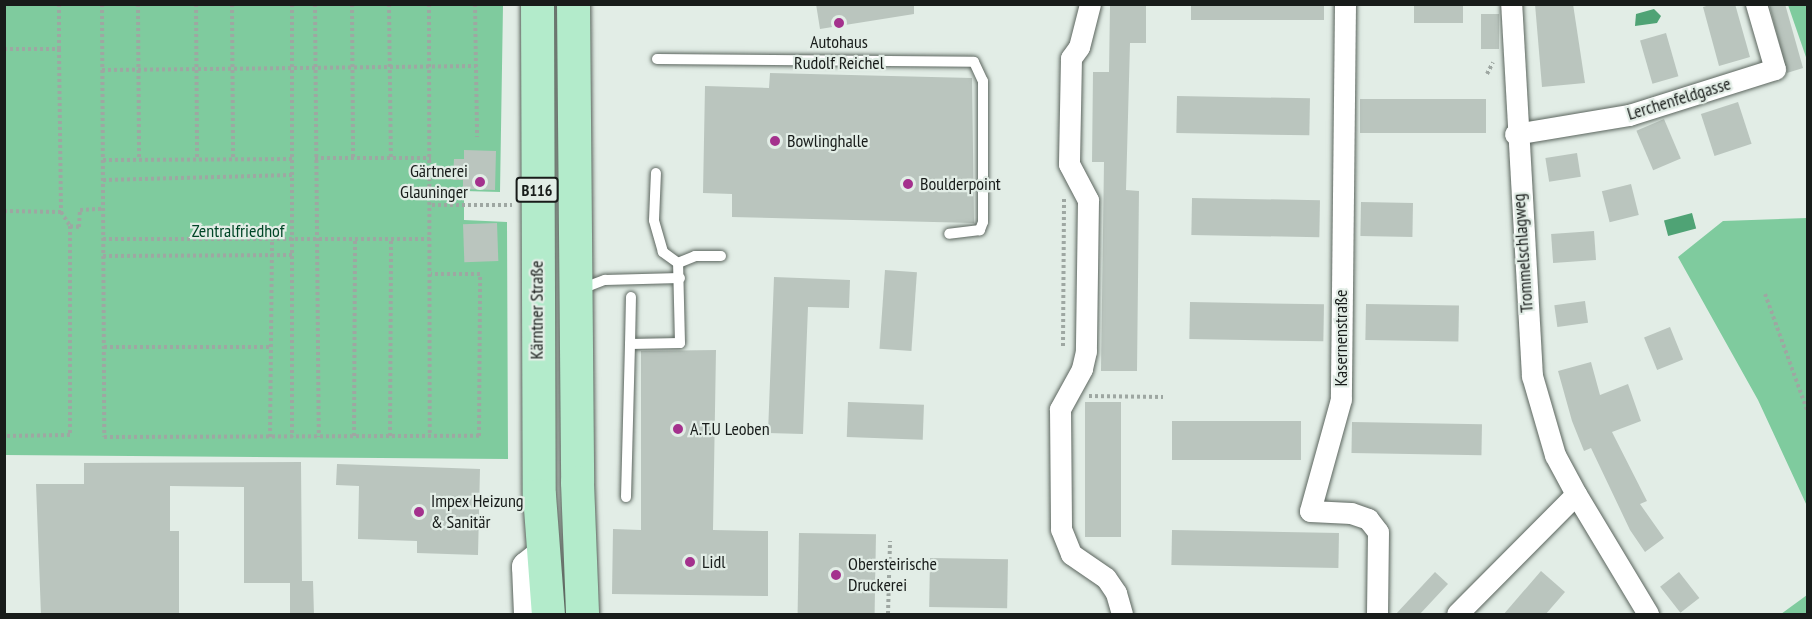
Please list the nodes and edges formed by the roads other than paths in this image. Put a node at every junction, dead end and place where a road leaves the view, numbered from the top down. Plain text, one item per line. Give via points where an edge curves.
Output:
1 (537, 4) edge
2 (573, 4) edge
3 (1090, 4) edge
4 (1345, 4) edge
5 (1511, 4) edge
6 (1756, 4) edge
7 (657, 59) dead end
8 (1515, 134) junction
9 (656, 173) dead end
10 (949, 234) dead end
11 (721, 256) dead end
12 (678, 263) junction
13 (680, 278) junction
14 (575, 291) junction
15 (631, 297) dead end
16 (630, 344) junction
17 (1576, 494) junction
18 (626, 497) dead end
19 (543, 555) junction
20 (529, 615) edge
21 (548, 615) edge
22 (582, 615) edge
23 (1122, 615) edge
24 (1377, 615) edge
25 (1457, 615) edge
26 (1648, 615) edge

1 - 19 main road, Kärntner Straße / B116 via 537,386
2 - 14 main road, B116
3 - 23 street via 1079,47 1071,58 1069,164 1088,200 1086,351 1082,369 1060,409 1063,541 1071,554 1106,578 1116,593
4 - 24 street, Kasernenstraße via 1341,399 1310,511 1351,513 1368,519 1378,532
5 - 8 street, Trommelschlagweg
6 - 8 street, Lerchenfeldgasse via 1775,69 1629,115
7 - 10 lane via 974,62 983,81 983,222 980,230
8 - 17 street, Trommelschlagweg via 1532,376 1555,455
9 - 12 lane via 654,220 663,252
11 - 12 lane via 695,256
12 - 13 lane
13 - 14 lane via 605,280
13 - 16 lane via 680,343
14 - 22 main road, B116
15 - 16 lane
16 - 18 lane
17 - 25 street
17 - 26 street, Trommelschlagweg
19 - 20 main road via 527,567
19 - 21 main road, Kärntner Straße / B116

